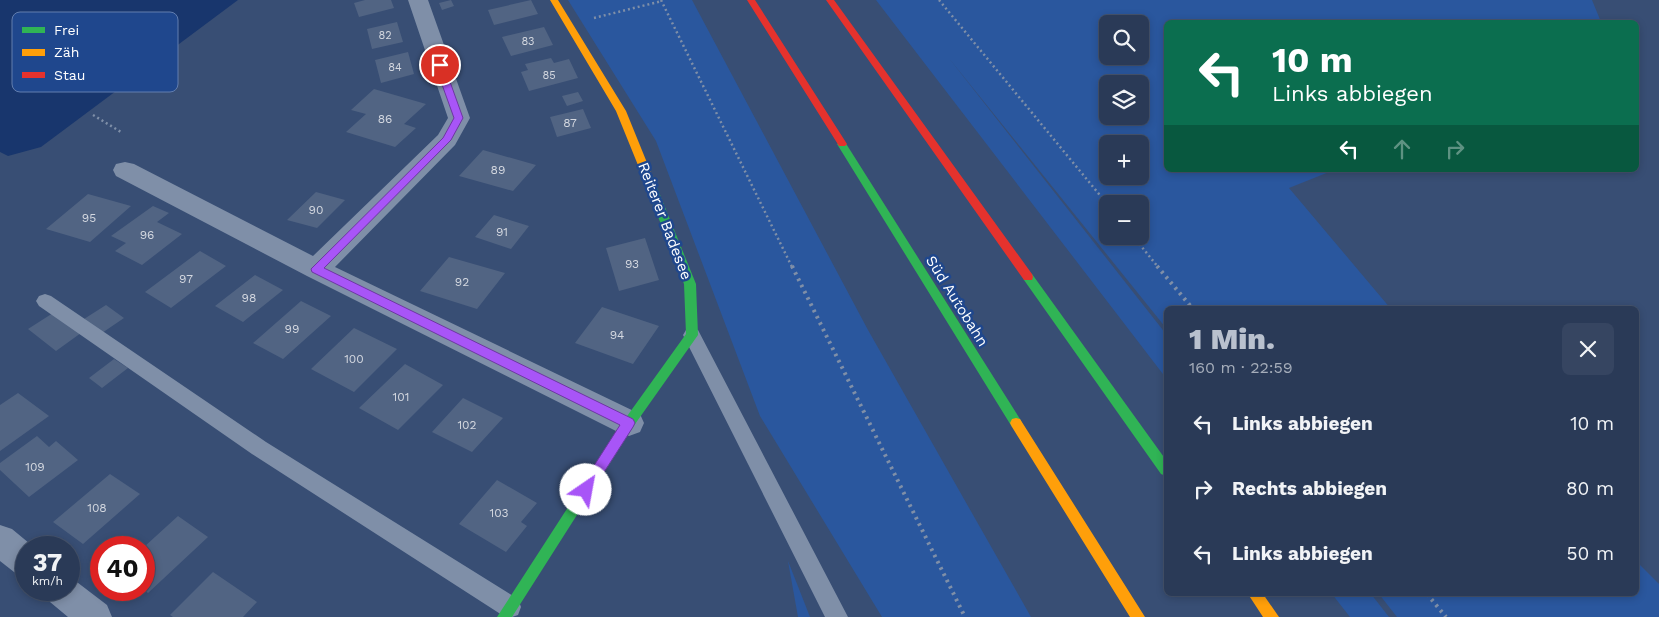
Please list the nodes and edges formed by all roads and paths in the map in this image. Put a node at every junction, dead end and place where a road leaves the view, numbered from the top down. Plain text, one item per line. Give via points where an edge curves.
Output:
1 (418, 0) edge
2 (554, 0) edge
3 (752, 0) edge
4 (830, 0) edge
5 (939, 0) edge
6 (661, 1) edge
7 (626, 10) dead end
8 (93, 116) dead end
9 (121, 132) dead end
10 (125, 170) dead end
11 (1100, 195) edge
12 (1140, 245) edge
13 (316, 269) junction
14 (45, 301) dead end
15 (1191, 306) edge
16 (692, 335) junction
17 (629, 423) junction
18 (1164, 467) edge
19 (0, 540) edge
20 (15, 552) edge
21 (1256, 596) edge
22 (1429, 596) edge
23 (75, 601) edge
24 (507, 612) edge
25 (95, 617) edge
26 (837, 617) edge
27 (965, 617) edge
28 (1138, 617) edge
29 (1272, 617) edge
30 (1446, 617) edge

1 - 13 street via 458,118 447,140
2 - 16 main road, Reiterer Badesee via 621,111 690,284
3 - 28 main road, Süd Autobahn
4 - 18 main road
5 - 11 path
6 - 7 path
6 - 27 path
8 - 9 path
10 - 13 street
12 - 15 path
13 - 17 street
14 - 24 lane
16 - 17 main road
16 - 26 lane
17 - 24 main road
19 - 20 street
21 - 29 main road
22 - 30 path
23 - 25 street

